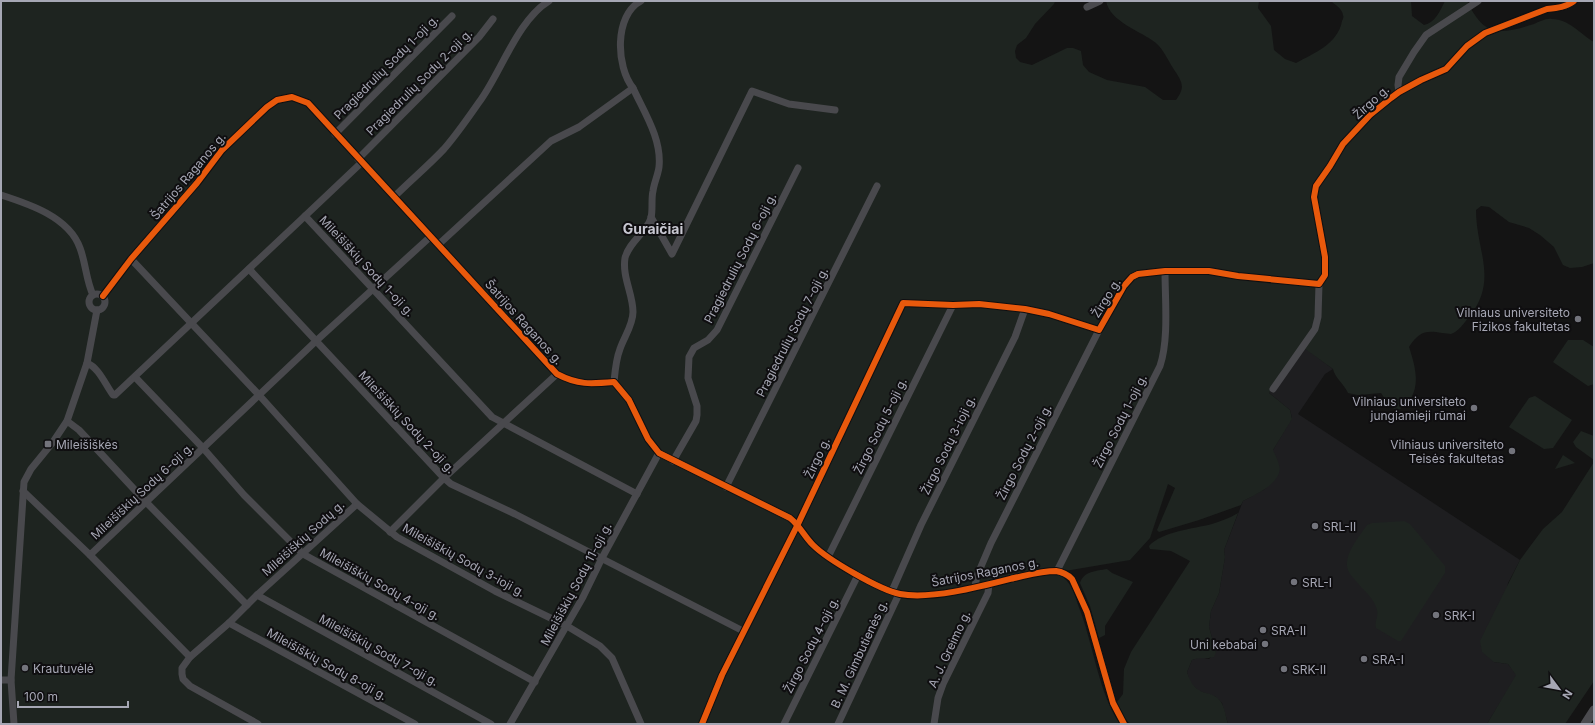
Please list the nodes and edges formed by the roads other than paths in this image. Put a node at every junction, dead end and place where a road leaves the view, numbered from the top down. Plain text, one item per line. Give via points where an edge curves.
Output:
1 (549, 1) edge
2 (641, 1) edge
3 (1100, 1) edge
4 (1478, 1) edge
5 (1574, 1) edge
6 (1086, 7) dead end
7 (452, 16) dead end
8 (493, 19) dead end
9 (633, 88) junction
10 (1399, 92) junction
11 (835, 110) dead end
12 (335, 134) junction
13 (360, 161) junction
14 (798, 168) dead end
15 (877, 186) dead end
16 (1, 195) edge
17 (394, 197) junction
18 (306, 216) junction
19 (651, 217) junction
20 (430, 237) junction
21 (438, 245) junction
22 (130, 259) junction
23 (249, 269) junction
24 (1165, 271) junction
25 (1319, 284) junction
26 (374, 288) junction
27 (93, 295) junction
28 (103, 296) junction
29 (953, 305) junction
30 (1024, 309) junction
31 (97, 310) junction
32 (191, 322) junction
33 (1099, 330) junction
34 (316, 341) junction
35 (87, 363) junction
36 (557, 374) junction
37 (135, 377) junction
38 (614, 382) junction
39 (1273, 389) dead end
40 (259, 395) junction
41 (67, 421) junction
42 (502, 423) junction
43 (203, 448) junction
44 (659, 453) junction
45 (673, 461) junction
46 (444, 478) junction
47 (726, 487) junction
48 (22, 490) junction
49 (637, 494) junction
50 (146, 502) junction
51 (357, 504) junction
52 (798, 524) junction
53 (390, 532) junction
54 (303, 554) junction
55 (90, 555) junction
56 (828, 557) junction
57 (602, 558) junction
58 (1057, 571) junction
59 (858, 575) junction
60 (989, 584) junction
61 (975, 586) junction
62 (892, 591) junction
63 (257, 594) junction
64 (899, 594) junction
65 (247, 605) junction
66 (229, 623) junction
67 (567, 626) junction
68 (743, 631) junction
69 (190, 657) junction
70 (1, 680) edge
71 (11, 680) junction
72 (535, 682) junction
73 (1594, 710) edge
74 (14, 724) edge
75 (258, 724) edge
76 (415, 724) edge
77 (491, 724) edge
78 (510, 724) edge
79 (641, 724) edge
80 (702, 724) edge
81 (784, 724) edge
82 (838, 724) edge
83 (934, 724) edge
84 (1124, 724) edge
85 (1585, 724) edge

1 - 17 street via 531,17 483,97 451,139
2 - 9 street via 628,13 620,39 624,73
3 - 6 street
4 - 10 street via 1426,35 1399,77
5 - 10 street, Žirgo g. via 1570,5 1547,9 1485,32 1467,46 1446,69
7 - 12 street, Pragiedrulių Sodų 1-oji g.
8 - 13 street, Pragiedrulių Sodų 2-oji g. via 479,37
9 - 19 street via 658,148 659,167 653,189
9 - 21 street via 579,127 551,141
10 - 25 street, Žirgo g. via 1370,116 1343,144 1316,186 1314,197 1325,257 1325,275
11 - 19 street via 789,104 752,91 672,254
12 - 13 street, Šatrijos Raganos g.
12 - 22 street, Šatrijos Raganos g. via 308,103 292,96 277,100 222,150 197,184
13 - 17 street, Šatrijos Raganos g.
13 - 18 street, Pragiedrulių Sodų 2-oji g.
14 - 45 street, Pragiedrulių Sodų 6-oji g. via 717,330 691,352 688,378 697,406 697,416
15 - 47 street, Pragiedrulių Sodų 7-oji g.
16 - 27 street via 49,214 69,231 79,246
17 - 20 street, Šatrijos Raganos g.
18 - 23 street, Mileišiškių Sodų 1-oji g.
18 - 26 street, Mileišiškių Sodų 1-oji g.
19 - 38 street via 628,250 626,258 624,268 633,312 620,348
20 - 21 street, Šatrijos Raganos g.
20 - 26 street, Mileišiškių Sodų 6-oji g.
21 - 36 street, Šatrijos Raganos g.
22 - 28 street, Šatrijos Raganos g.
22 - 32 street, Mileišiškių Sodų g.
23 - 32 street, Mileišiškių Sodų 1-oji g.
23 - 34 street, Mileišiškių Sodų 2-oji g.
24 - 25 street, Žirgo g. via 1209,271
24 - 33 street, Žirgo g. via 1138,274 1132,278 1115,299
24 - 58 street, Žirgo Sodų 1-oji g. via 1165,343 1162,361
25 - 39 street, Žirgo g. via 1315,329
26 - 34 street, Mileišiškių Sodų 6-oji g.
26 - 42 street, Mileišiškių Sodų 1-oji g. via 492,417
27 - 28 street
27 - 31 street via 89,304
28 - 31 street via 105,304
29 - 30 street, Žirgo g. via 979,304
29 - 52 street, Žirgo g. via 903,303
29 - 56 street, Žirgo Sodų 5-oji g.
30 - 33 street, Žirgo g.
30 - 62 street, Žirgo Sodų 3-ioji g. via 1015,337 921,525
31 - 35 street
32 - 37 street, Mileišiškių Sodų 1-oji g.
32 - 40 street, Mileišiškių Sodų g.
33 - 61 street, Žirgo Sodų 2-oji g. via 991,543 976,576
34 - 40 street, Mileišiškių Sodų 6-oji g.
34 - 46 street, Mileišiškių Sodų 2-oji g.
35 - 37 street, Mileišiškių Sodų 1-oji g. via 98,371 113,395
35 - 41 street
36 - 38 street, Šatrijos Raganos g. via 570,381 595,384
36 - 42 street
37 - 43 street, Mileišiškių Sodų 4-oji g.
38 - 44 street, Šatrijos Raganos g. via 629,400 648,439
40 - 43 street, Mileišiškių Sodų 6-oji g.
40 - 51 street, Mileišiškių Sodų g.
41 - 48 street via 26,476
41 - 50 street via 79,430
42 - 46 street
42 - 49 street, Mileišiškių Sodų 1-oji g.
43 - 50 street, Mileišiškių Sodų 6-oji g.
43 - 54 street, Mileišiškių Sodų 4-oji g. via 244,495
44 - 45 street, Šatrijos Raganos g.
44 - 49 street, Mileišiškių Sodų 11-oji g.
45 - 47 street, Šatrijos Raganos g.
46 - 53 street
46 - 57 street, Mileišiškių Sodų 2-oji g. via 463,491
47 - 52 street, Šatrijos Raganos g.
48 - 55 street, Mileišiškių Sodų 6-oji g.
48 - 71 street
49 - 57 street, Mileišiškių Sodų 11-oji g.
50 - 55 street, Mileišiškių Sodų 6-oji g.
50 - 65 street
51 - 53 street, Mileišiškių Sodų 3-ioji g.
51 - 54 street, Mileišiškių Sodų g.
52 - 56 street, Šatrijos Raganos g. via 814,546
52 - 68 street, Žirgo g.
53 - 67 street, Mileišiškių Sodų 3-ioji g. via 495,591
54 - 63 street, Mileišiškių Sodų g.
54 - 72 street, Mileišiškių Sodų 4-oji g.
55 - 69 street
56 - 59 street, Šatrijos Raganos g.
57 - 67 street, Mileišiškių Sodų 11-oji g.
57 - 68 street
58 - 60 street, Šatrijos Raganos g. via 1045,571
58 - 84 street, Šatrijos Raganos g. via 1072,579 1087,612 1113,703
59 - 62 street, Šatrijos Raganos g.
59 - 81 street, Žirgo Sodų 4-oji g.
60 - 61 street, Šatrijos Raganos g.
60 - 83 street, A. J. Greimo g. via 988,593 943,684
61 - 64 street, Šatrijos Raganos g. via 928,595
62 - 64 street, Šatrijos Raganos g.
63 - 65 street, Mileišiškių Sodų g.
63 - 77 street, Mileišiškių Sodų 7-oji g.
64 - 82 street, B. M. Gimbutienės g.
65 - 66 street, Mileišiškių Sodų g.
66 - 69 street, Mileišiškių Sodų g.
66 - 76 street, Mileišiškių Sodų 8-oji g.
67 - 72 street, Mileišiškių Sodų 11-oji g.
67 - 79 street via 606,651 612,658
68 - 80 street, Žirgo g.
69 - 75 street, Mileišiškių Sodų g. via 182,668 186,683
70 - 71 street
71 - 74 street
72 - 78 street, Mileišiškių Sodų 11-oji g.
73 - 85 main road

